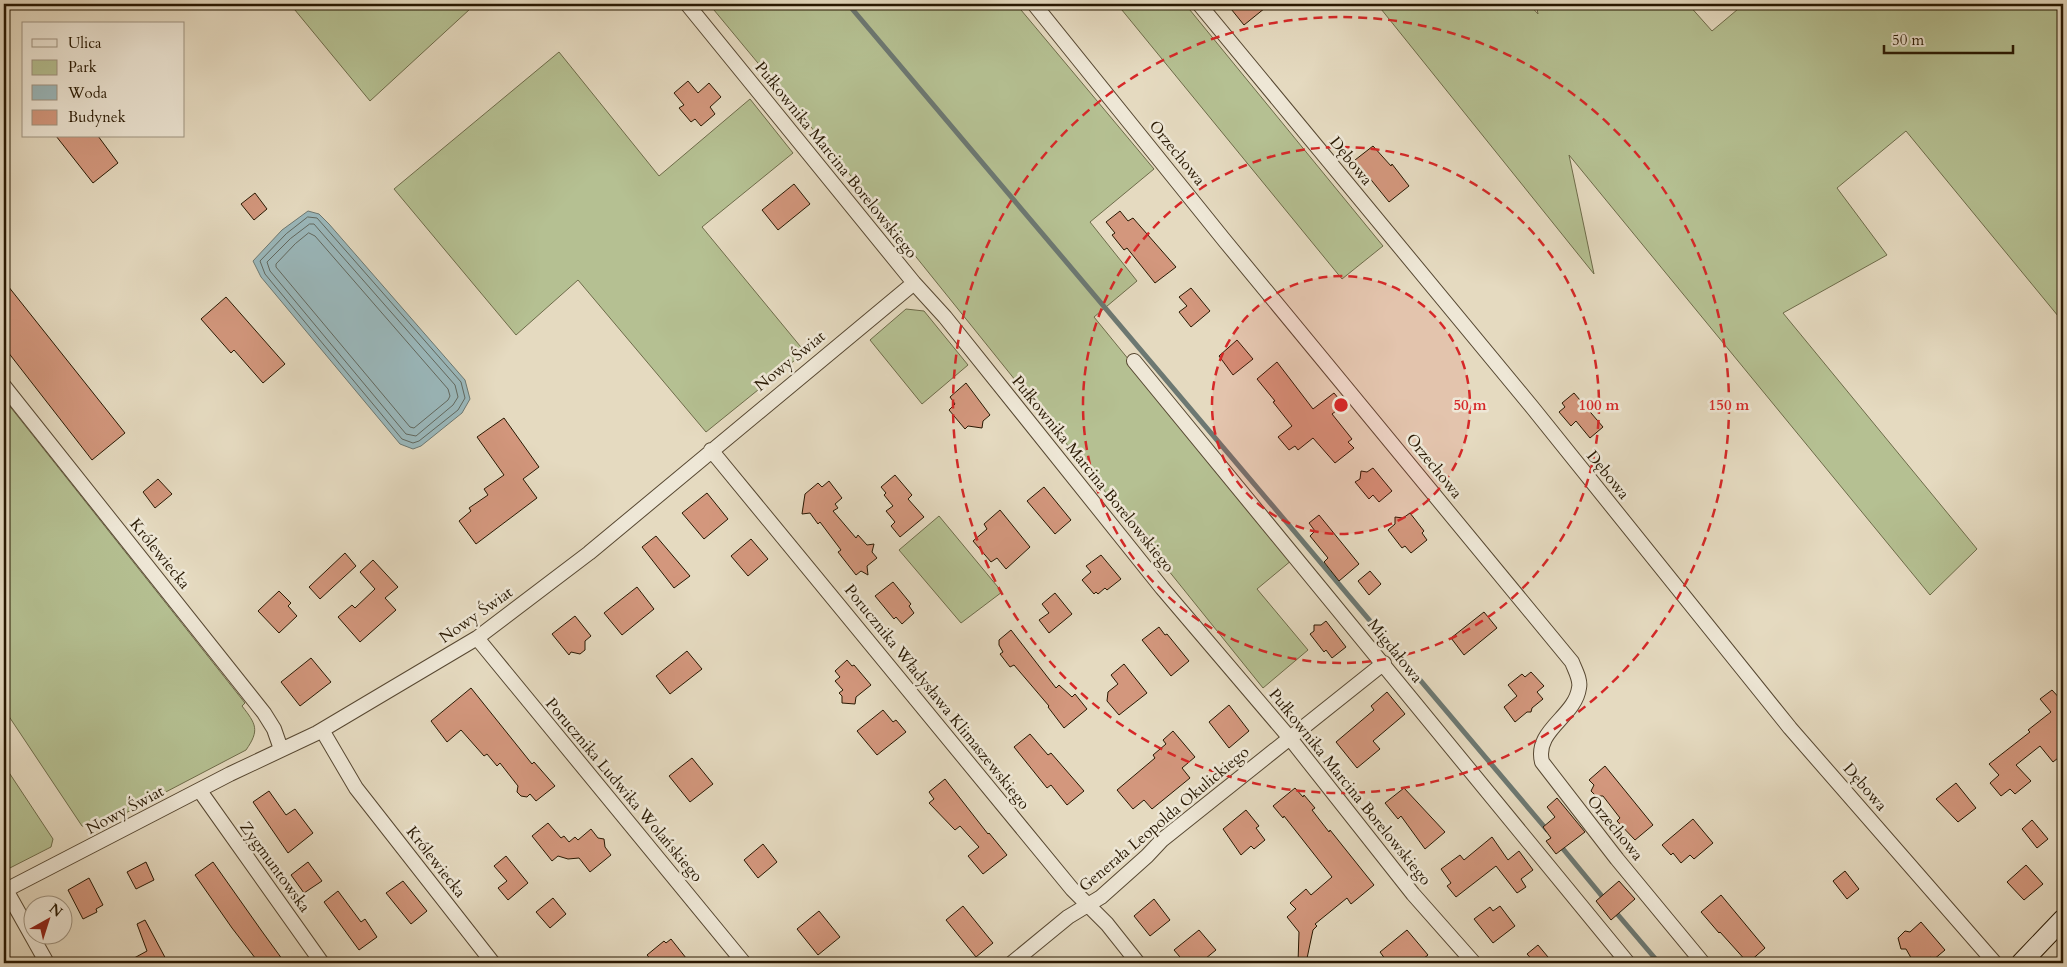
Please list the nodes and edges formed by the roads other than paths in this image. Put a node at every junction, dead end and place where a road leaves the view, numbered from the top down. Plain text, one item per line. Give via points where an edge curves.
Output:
1 (687, 4) edge
2 (1034, 4) edge
3 (1199, 4) edge
4 (914, 283) junction
5 (1134, 361) dead end
6 (4, 386) edge
7 (711, 450) junction
8 (477, 638) junction
9 (1384, 663) junction
10 (322, 730) junction
11 (1289, 737) junction
12 (281, 749) junction
13 (200, 791) junction
14 (5, 891) edge
15 (1088, 906) junction
16 (2063, 919) edge
17 (47, 963) edge
18 (322, 963) edge
19 (493, 963) edge
20 (744, 963) edge
21 (1012, 963) edge
22 (1138, 963) edge
23 (1474, 963) edge
24 (1628, 963) edge
25 (1703, 963) edge
26 (1994, 963) edge
27 (2021, 963) edge

1 - 4 street, Pułkownika Marcina Borelowskiego
2 - 25 street, Orzechowa via 1572,662 1580,687 1575,700 1544,738 1542,762
3 - 26 street, Dębowa via 1520,393 1790,728
4 - 7 street, Nowy Świat
4 - 11 street, Pułkownika Marcina Borelowskiego via 945,317 1162,588
5 - 9 street, Migdałowa
6 - 12 street, Królewiecka via 264,713
7 - 8 street, Nowy Świat via 589,553
7 - 15 street, Porucznika Władysława Klimaszewskiego
8 - 10 street, Nowy Świat
8 - 20 street, Porucznika Ludwika Wolańskiego
9 - 11 street, Generała Leopolda Okulickiego
9 - 24 street, Migdałowa
10 - 12 street, Nowy Świat
10 - 19 street, Królewiecka via 356,788
11 - 15 street, Generała Leopolda Okulickiego via 1162,840
11 - 23 street, Pułkownika Marcina Borelowskiego via 1413,894
12 - 13 street, Nowy Świat
13 - 14 street, Nowy Świat
13 - 18 street, Zygmuntowska
14 - 17 street
15 - 21 street, Generała Leopolda Okulickiego via 1068,917
15 - 22 street, Porucznika Władysława Klimaszewskiego
16 - 27 street

